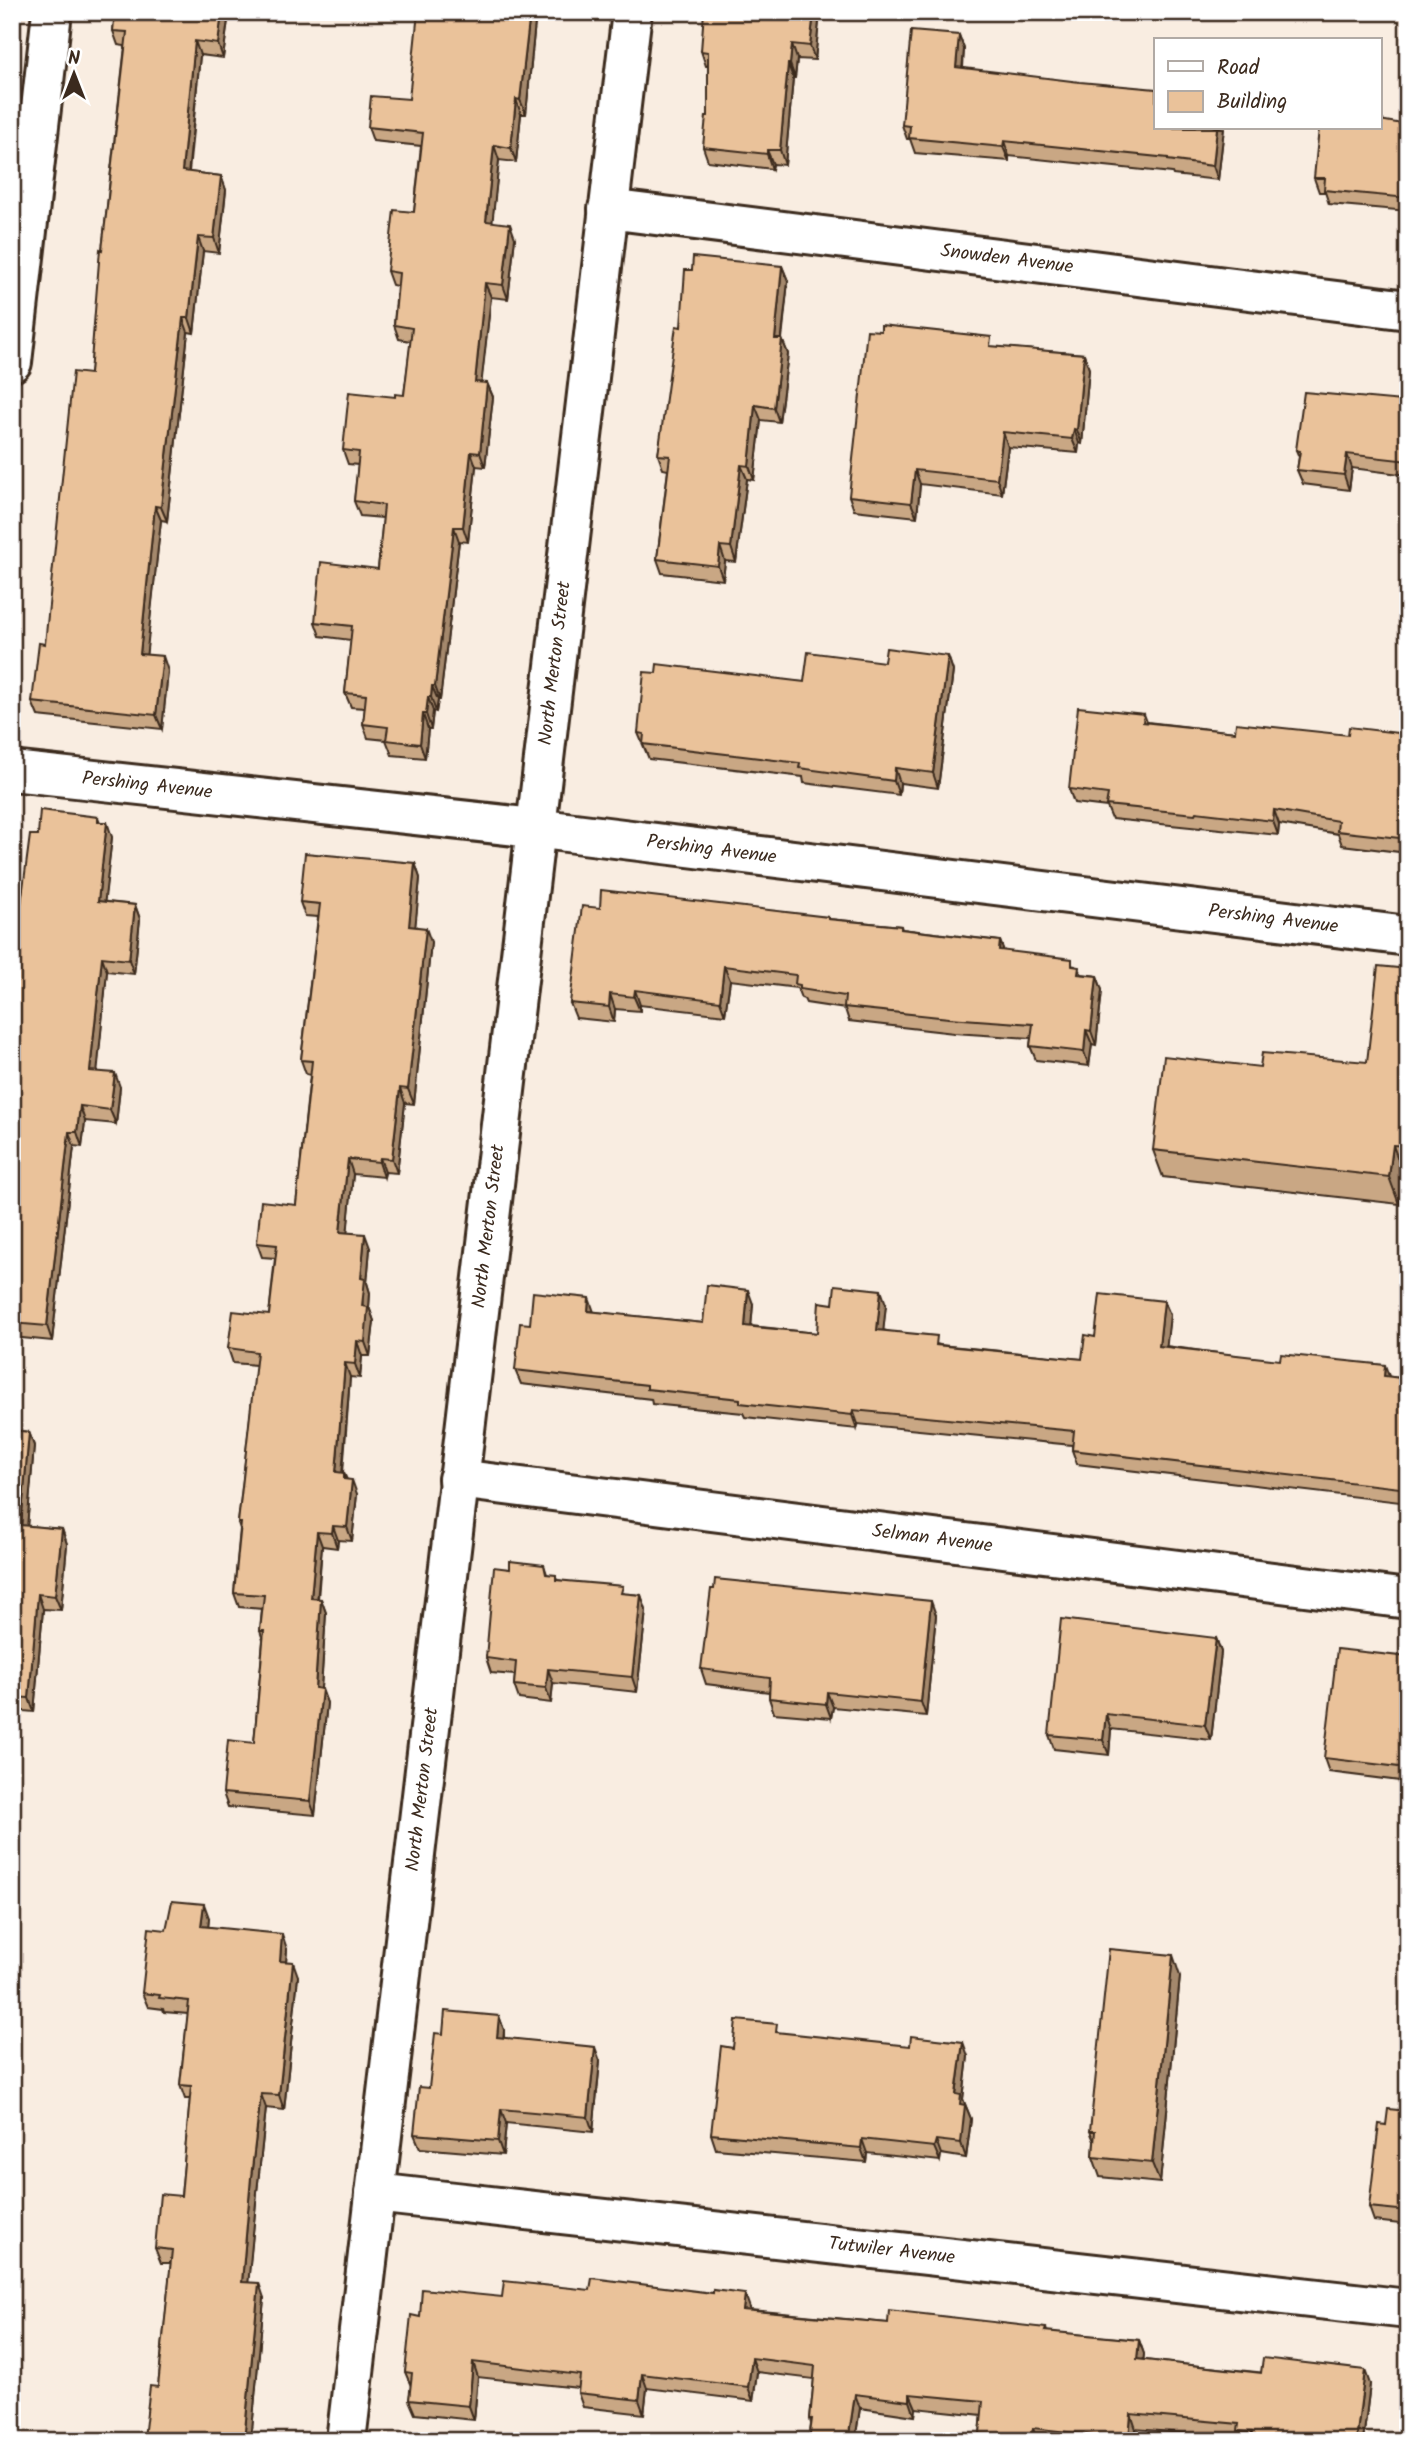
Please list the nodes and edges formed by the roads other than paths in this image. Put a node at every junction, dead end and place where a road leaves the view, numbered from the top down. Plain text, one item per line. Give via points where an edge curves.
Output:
1 (52, 12) edge
2 (632, 12) edge
3 (608, 209) junction
4 (1408, 310) edge
5 (12, 362) edge
6 (12, 771) edge
7 (534, 828) junction
8 (1408, 936) edge
9 (458, 1479) junction
10 (1408, 1599) edge
11 (375, 2193) junction
12 (1408, 2309) edge
13 (346, 2441) edge

1 - 5 street
2 - 3 street, North Merton Street
3 - 4 street, Snowden Avenue
3 - 7 street, North Merton Street
6 - 7 street, Pershing Avenue
7 - 8 street, Pershing Avenue
7 - 9 street, North Merton Street
9 - 10 street, Selman Avenue
9 - 11 street, North Merton Street
11 - 12 street, Tutwiler Avenue
11 - 13 street, North Merton Street

